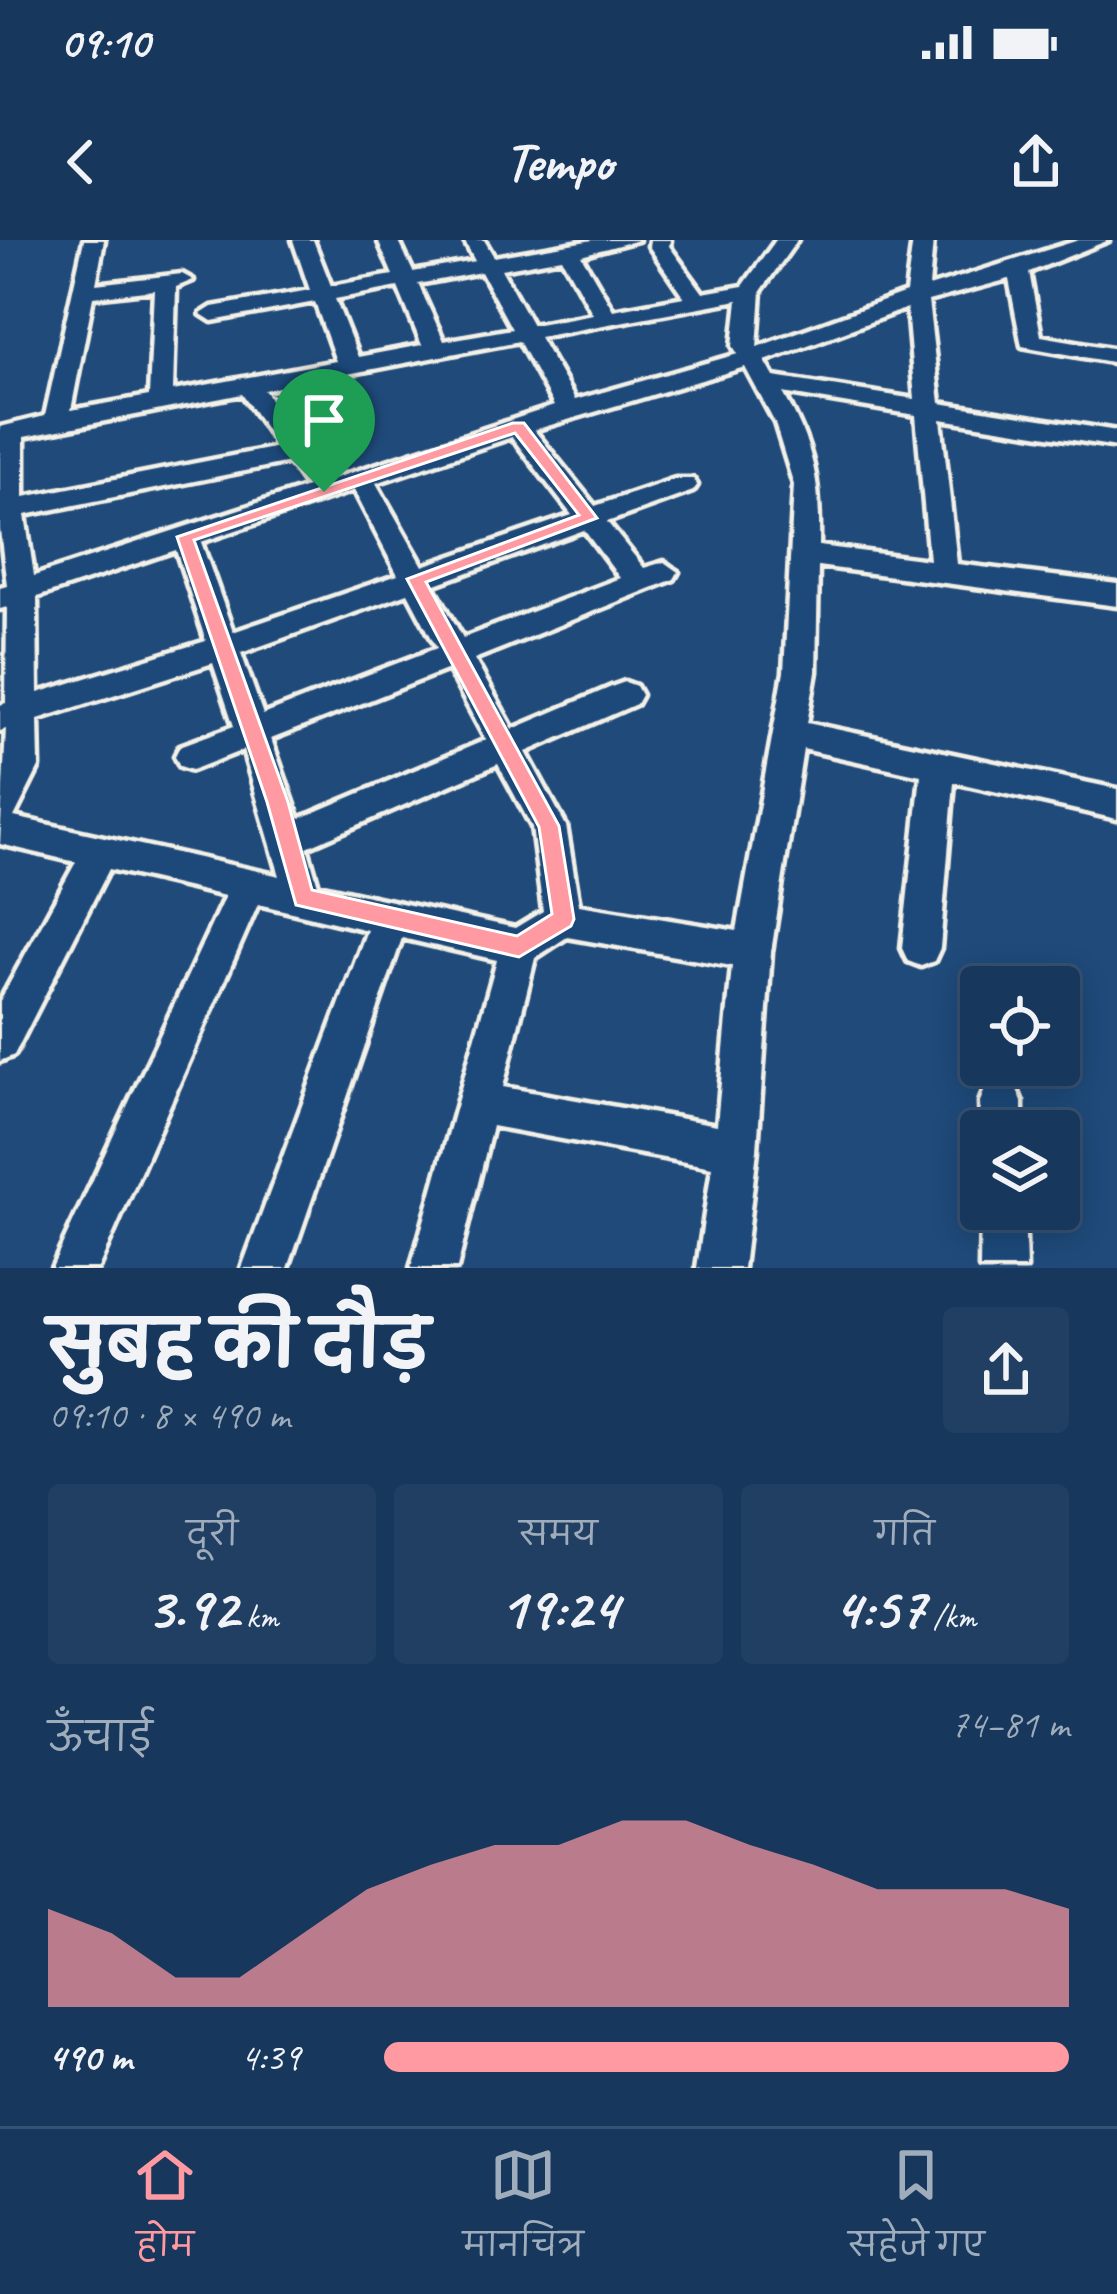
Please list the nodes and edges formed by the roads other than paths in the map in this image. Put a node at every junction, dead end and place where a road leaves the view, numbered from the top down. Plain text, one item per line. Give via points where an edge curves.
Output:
1 (94, 240) edge
2 (303, 240) edge
3 (388, 240) edge
4 (474, 240) edge
5 (628, 240) edge
6 (660, 240) edge
7 (787, 240) edge
8 (923, 240) edge
9 (1099, 240) edge
10 (568, 250) junction
11 (488, 264) junction
12 (1018, 268) junction
13 (405, 279) junction
14 (750, 291) junction
15 (82, 292) junction
16 (324, 293) junction
17 (917, 297) junction
18 (698, 301) junction
19 (212, 314) dead end
20 (608, 318) junction
21 (528, 333) junction
22 (436, 350) junction
23 (1117, 356) edge
24 (349, 366) junction
25 (758, 370) junction
26 (248, 385) junction
27 (161, 401) junction
28 (926, 408) junction
29 (568, 410) junction
30 (56, 421) junction
31 (518, 427) junction
32 (6, 434) edge
33 (1117, 439) edge
34 (295, 452) junction
35 (361, 479) junction
36 (684, 484) dead end
37 (324, 492) junction
38 (6, 510) edge
39 (589, 518) junction
40 (185, 537) junction
41 (805, 554) junction
42 (944, 572) junction
43 (416, 579) junction
44 (11, 595) edge
45 (1117, 595) edge
46 (222, 649) junction
47 (457, 656) junction
48 (625, 695) dead end
49 (9, 715) edge
50 (792, 733) junction
51 (250, 734) junction
52 (506, 743) junction
53 (192, 756) dead end
54 (939, 765) junction
55 (1117, 804) edge
56 (0, 808) edge
57 (0, 829) edge
58 (289, 839) junction
59 (100, 851) junction
60 (248, 885) junction
61 (304, 898) junction
62 (390, 918) junction
63 (563, 919) junction
64 (519, 947) junction
65 (921, 948) dead end
66 (752, 952) junction
67 (0, 1041) edge
68 (478, 1102) junction
69 (736, 1150) junction
70 (1002, 1230) edge
71 (724, 1267) edge
72 (75, 1268) edge
73 (265, 1268) edge
74 (434, 1268) edge
75 (1003, 1268) edge

1 - 15 street
2 - 16 street
3 - 13 street
4 - 11 street
5 - 10 street
6 - 18 street
7 - 14 street
8 - 17 street
9 - 12 street
10 - 11 street
10 - 20 street
11 - 13 street
11 - 21 street
12 - 17 street
12 - 23 street via 1030,340
13 - 16 street
13 - 22 street
14 - 18 street
14 - 25 street via 746,346
15 - 27 street via 176,281
15 - 30 street
16 - 19 street
16 - 24 street
17 - 25 street
17 - 28 street
18 - 20 street
20 - 21 street
21 - 22 street
21 - 29 street
22 - 24 street
24 - 26 street
25 - 28 street
25 - 29 street
25 - 41 street via 788,423 807,485
26 - 27 street
26 - 34 street
27 - 30 street
28 - 33 street
28 - 42 street
29 - 31 street
30 - 32 street
31 - 35 street
31 - 39 street
32 - 38 street
34 - 37 street
34 - 38 street
35 - 37 street
35 - 43 street
36 - 39 street
37 - 40 street
38 - 44 street
39 - 43 street
39 - 47 street via 652,577
40 - 44 street
40 - 46 street
41 - 42 street
41 - 50 street
42 - 45 street
43 - 46 street
43 - 47 street
44 - 49 street
46 - 49 street
46 - 51 street
47 - 51 street
47 - 52 street
48 - 52 street
49 - 56 street via 22,767
50 - 54 street
50 - 66 street
51 - 53 street
51 - 58 street
52 - 58 street
52 - 63 street via 549,826
54 - 55 street
54 - 65 street
57 - 59 street
58 - 61 street
59 - 60 street
59 - 67 street
60 - 61 street
60 - 72 street
61 - 62 street
62 - 64 street
62 - 73 street
63 - 64 street
63 - 66 street
64 - 68 street
66 - 69 street
68 - 69 street
68 - 74 street
69 - 71 street
70 - 75 street

